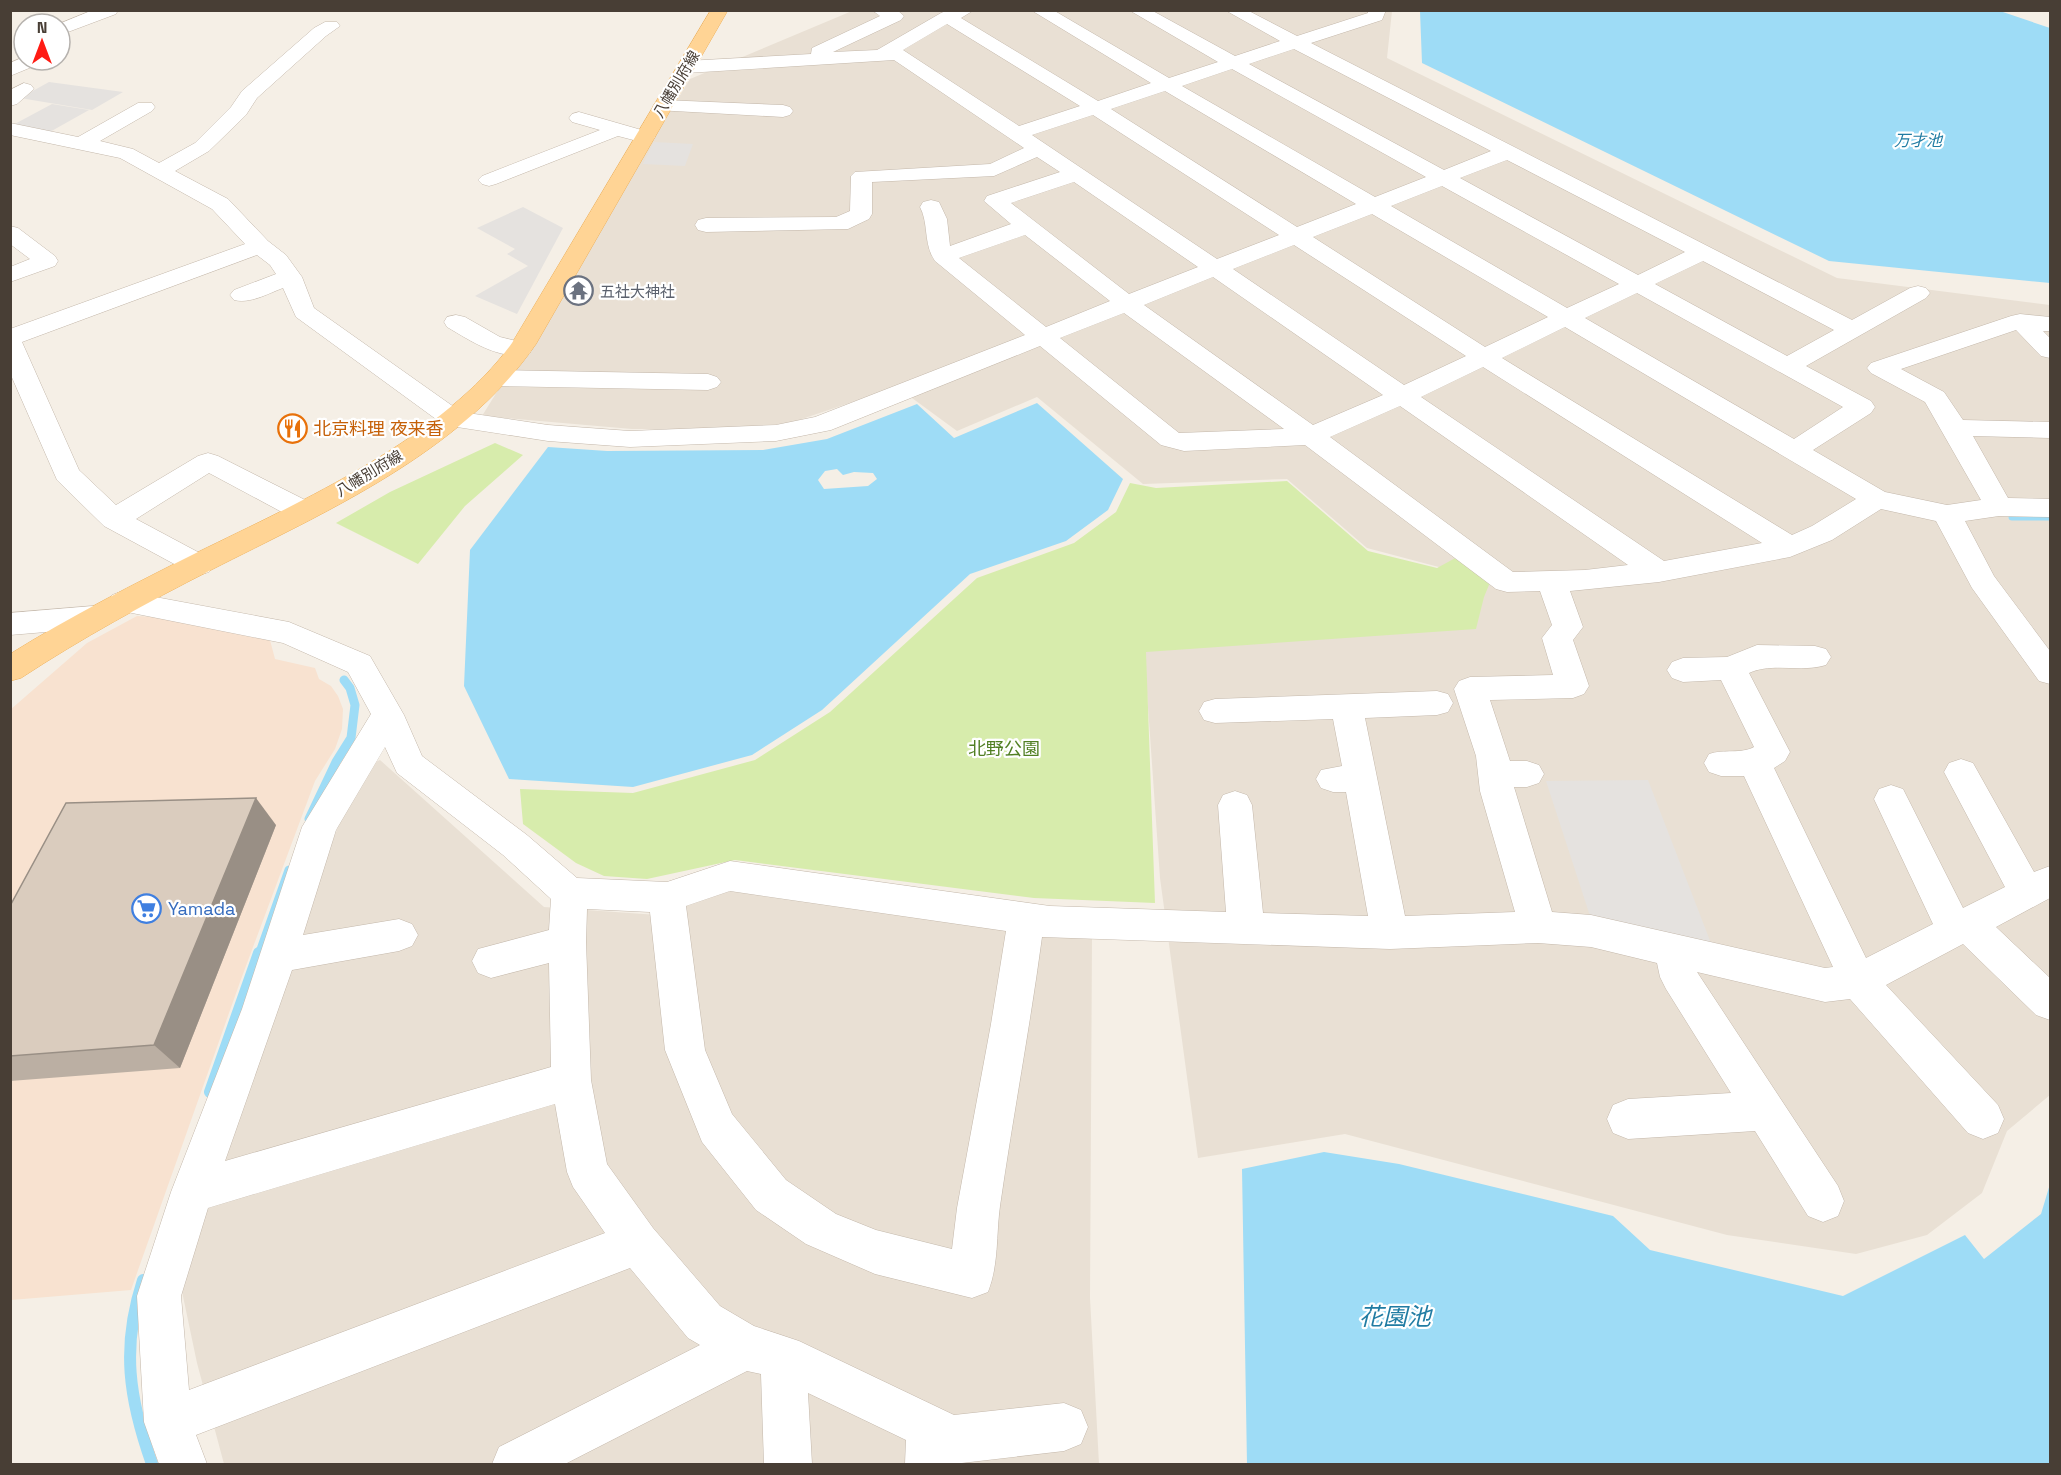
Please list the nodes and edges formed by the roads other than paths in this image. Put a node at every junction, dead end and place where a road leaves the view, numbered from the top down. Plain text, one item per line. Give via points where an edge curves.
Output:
1 (110, 10) edge
2 (720, 10) edge
3 (1040, 10) edge
4 (1137, 10) edge
5 (1233, 10) edge
6 (1330, 10) edge
7 (1377, 10) edge
8 (895, 12) edge
9 (956, 14) edge
10 (1355, 23) junction
11 (72, 25) edge
12 (331, 26) dead end
13 (1295, 42) junction
14 (881, 55) junction
15 (802, 60) junction
16 (1232, 64) junction
17 (686, 67) junction
18 (1169, 85) junction
19 (10, 87) edge
20 (10, 100) edge
21 (663, 106) junction
22 (145, 107) dead end
23 (1096, 108) junction
24 (783, 111) dead end
25 (579, 118) dead end
26 (614, 128) junction
27 (10, 129) edge
28 (1015, 134) junction
29 (645, 137) junction
30 (82, 143) junction
31 (1038, 149) junction
32 (1505, 153) junction
33 (160, 171) junction
34 (1076, 174) junction
35 (1442, 178) junction
36 (489, 180) dead end
37 (1375, 205) junction
38 (931, 207) dead end
39 (706, 225) dead end
40 (1028, 226) junction
41 (10, 233) edge
42 (1297, 236) junction
43 (260, 246) junction
44 (1702, 253) junction
45 (943, 256) junction
46 (1217, 269) junction
47 (10, 275) edge
48 (290, 277) junction
49 (1637, 284) junction
50 (1918, 293) dead end
51 (242, 295) dead end
52 (1128, 304) junction
53 (1567, 317) junction
54 (456, 321) dead end
55 (2020, 321) junction
56 (2050, 324) edge
57 (1853, 330) junction
58 (10, 338) edge
59 (1044, 338) junction
60 (10, 343) edge
61 (520, 349) junction
62 (2050, 351) edge
63 (1484, 357) junction
64 (1787, 366) junction
65 (499, 378) junction
66 (708, 382) dead end
67 (1402, 396) junction
68 (453, 419) junction
69 (1955, 428) junction
70 (2050, 430) edge
71 (1311, 436) junction
72 (1795, 450) junction
73 (1877, 499) junction
74 (1999, 507) junction
75 (2050, 508) edge
76 (303, 511) junction
77 (1947, 514) junction
78 (114, 519) junction
79 (1790, 547) junction
80 (199, 565) junction
81 (1659, 572) junction
82 (1551, 580) junction
83 (123, 602) junction
84 (93, 617) junction
85 (10, 624) edge
86 (2038, 637) edge
87 (1815, 657) dead end
88 (1731, 668) junction
89 (10, 670) edge
90 (1683, 670) dead end
91 (2050, 673) edge
92 (1419, 696) dead end
93 (1347, 706) junction
94 (1215, 711) dead end
95 (388, 715) junction
96 (1721, 763) dead end
97 (1755, 763) junction
98 (1961, 772) dead end
99 (1891, 799) dead end
100 (1235, 806) dead end
101 (2038, 887) edge
102 (569, 893) junction
103 (667, 897) junction
104 (1026, 919) junction
105 (1538, 927) junction
106 (1961, 927) junction
107 (1246, 928) junction
108 (1390, 933) junction
109 (399, 935) dead end
110 (567, 942) junction
111 (1674, 950) junction
112 (278, 956) junction
113 (491, 961) dead end
114 (1858, 981) junction
115 (2050, 1002) edge
116 (571, 1080) junction
117 (1765, 1111) junction
118 (1628, 1119) dead end
119 (1983, 1119) dead end
120 (192, 1192) junction
121 (1823, 1201) dead end
122 (638, 1243) junction
123 (764, 1352) junction
124 (168, 1422) junction
125 (1064, 1427) dead end
126 (930, 1446) edge
127 (183, 1464) edge
128 (516, 1464) edge
129 (788, 1464) edge

1 - 11 street
2 - 17 main road, 八幡別府線
3 - 18 street
4 - 16 street
5 - 13 street
6 - 10 street
7 - 10 street via 1376,16
8 - 15 street
9 - 14 street
9 - 23 street
10 - 13 street
12 - 33 street via 249,95 239,111 202,147
13 - 16 street
13 - 32 street
14 - 15 street
14 - 28 street via 898,54
15 - 17 street
16 - 18 street
16 - 35 street
17 - 21 main road, 八幡別府線
18 - 23 street
18 - 37 street
19 - 20 street via 24,89
21 - 24 street
21 - 29 main road, 八幡別府線
22 - 30 street
23 - 28 street
23 - 42 street
25 - 26 street
26 - 29 street
26 - 36 street via 608,134
27 - 30 street
28 - 31 street
29 - 61 main road, 八幡別府線
30 - 33 street via 126,153
31 - 34 street
31 - 39 street via 994,170 862,176 861,214 840,224 760,230
32 - 35 street
32 - 44 street
33 - 43 street via 220,204
34 - 40 street via 996,201
34 - 46 street
35 - 37 street
35 - 49 street
37 - 42 street
37 - 53 street
38 - 45 street via 938,217 938,248
40 - 45 street
40 - 52 street
41 - 47 street via 47,261
42 - 46 street
42 - 63 street
43 - 48 street via 278,260
43 - 58 street
44 - 49 street
44 - 57 street
45 - 59 street
46 - 52 street
46 - 67 street
48 - 51 street
48 - 68 street via 304,312
49 - 53 street
49 - 64 street
50 - 57 street
52 - 59 street
52 - 71 street
53 - 63 street
53 - 72 street
54 - 61 street via 492,343
55 - 56 street
55 - 62 street
55 - 69 street via 1880,368 1935,397
57 - 64 street
59 - 68 street via 822,424 776,433 630,439 548,434
59 - 71 street via 1170,439 1184,443
60 - 78 street via 67,474
61 - 65 main road, 八幡別府線
63 - 67 street
63 - 79 street
64 - 72 street via 1862,407
65 - 66 street
65 - 68 main road, 八幡別府線
67 - 71 street
67 - 81 street
68 - 76 main road, 八幡別府線 via 366,476
69 - 70 street
69 - 74 street
71 - 82 street via 1507,582
72 - 73 street
73 - 77 street
73 - 79 street via 1822,533
74 - 75 street
74 - 77 street
76 - 78 street via 208,462
76 - 80 main road, 八幡別府線
77 - 86 street via 1982,581
78 - 80 street
79 - 81 street
80 - 83 main road, 八幡別府線
81 - 82 street
82 - 105 street via 1568,627 1557,638 1573,686 1470,689 1493,756 1511,774 1497,791
83 - 84 main road, 八幡別府線
83 - 95 street via 290,633 359,664
84 - 85 street
84 - 89 main road, 八幡別府線
86 - 91 street
87 - 88 street via 1757,656
88 - 90 street
88 - 97 street via 1773,752
92 - 93 street
93 - 94 street
93 - 108 street via 1347,779
95 - 102 street via 409,764 515,845
95 - 112 street via 319,827
96 - 97 street
97 - 114 street via 1769,821
98 - 101 street
99 - 106 street
100 - 107 street
101 - 106 street
102 - 103 street
102 - 110 street
103 - 104 street via 730,876
103 - 104 street via 685,1050 717,1128 730,1145 771,1195 821,1229 875,1252 972,1276 978,1208
104 - 107 street
105 - 108 street
105 - 111 street via 1592,931
106 - 114 street
106 - 115 street
107 - 108 street
109 - 112 street
110 - 113 street
110 - 116 street
111 - 114 street via 1826,985
111 - 117 street via 1679,977
112 - 120 street
114 - 119 street
116 - 120 street
116 - 122 street via 588,1172
117 - 118 street
117 - 121 street
120 - 124 street via 159,1296
122 - 123 street via 704,1322
122 - 124 street
123 - 126 street
123 - 128 street
123 - 129 street
124 - 127 street
125 - 126 street via 947,1440

